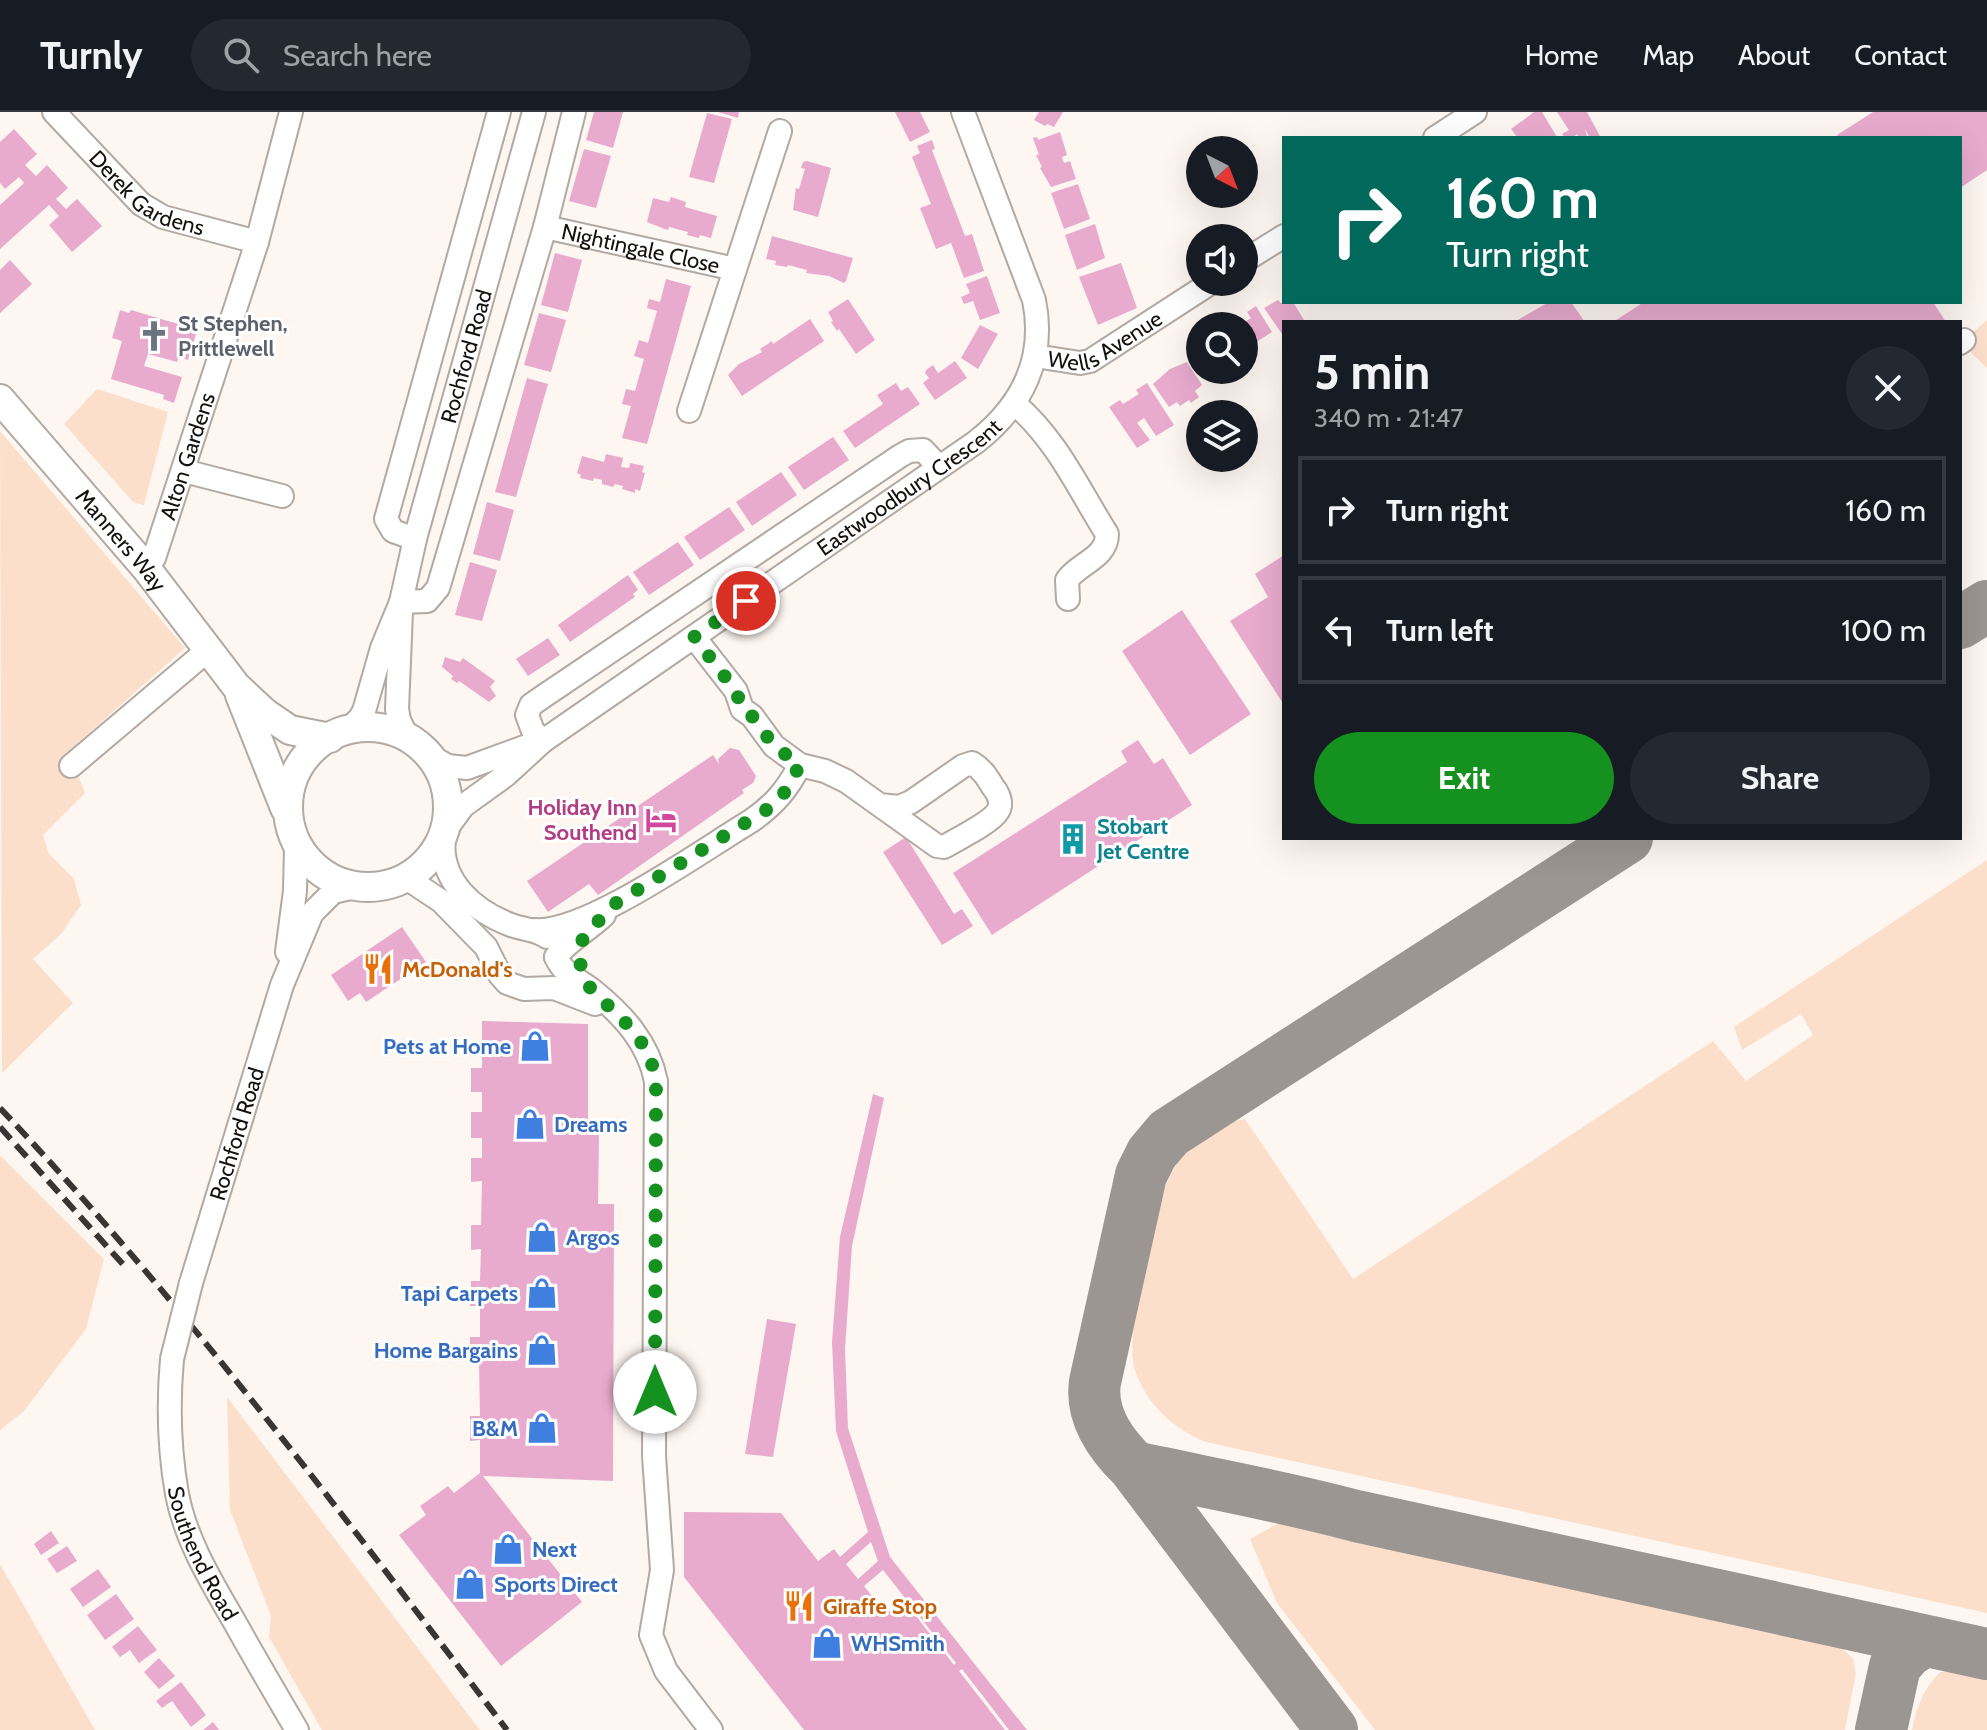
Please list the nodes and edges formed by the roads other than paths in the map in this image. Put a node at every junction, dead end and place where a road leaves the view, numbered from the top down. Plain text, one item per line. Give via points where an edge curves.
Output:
1 (54, 112) edge
2 (291, 112) edge
3 (499, 112) edge
4 (534, 112) edge
5 (574, 112) edge
6 (963, 112) edge
7 (1475, 112) edge
8 (780, 131) dead end
9 (1438, 136) edge
10 (545, 227) junction
11 (1282, 237) edge
12 (257, 242) junction
13 (1258, 252) edge
14 (735, 269) junction
15 (1190, 296) edge
16 (1035, 356) junction
17 (0, 399) edge
18 (1015, 404) junction
19 (689, 411) dead end
20 (939, 467) junction
21 (184, 471) junction
22 (282, 496) dead end
23 (1098, 519) dead end
24 (415, 539) junction
25 (146, 568) junction
26 (401, 602) junction
27 (700, 646) junction
28 (208, 650) junction
29 (236, 686) junction
30 (338, 734) junction
31 (406, 735) junction
32 (543, 741) junction
33 (430, 756) junction
34 (793, 760) junction
35 (71, 766) dead end
36 (880, 805) junction
37 (287, 813) junction
38 (445, 833) junction
39 (296, 846) junction
40 (396, 881) junction
41 (359, 886) junction
42 (613, 905) junction
43 (532, 930) junction
44 (589, 930) junction
45 (556, 957) junction
46 (496, 965) junction
47 (282, 985) junction
48 (533, 989) junction
49 (591, 989) junction
50 (615, 1013) junction
51 (172, 1359) joint
52 (297, 1730) edge
53 (711, 1730) edge

1 - 12 street, Derek Gardens via 141,204 163,217
2 - 12 street, Alton Gardens
3 - 24 street via 386,519 393,531
4 - 24 street, Rochford Road
5 - 10 street
6 - 16 street, Eastwoodbury Crescent via 1034,300
7 - 9 street
8 - 14 street, Nightingale Close
10 - 14 street, Nightingale Close
10 - 26 street via 438,588 427,601
11 - 13 street
12 - 21 street, Alton Gardens
14 - 19 street, Nightingale Close
15 - 16 street, Wells Avenue via 1090,361
16 - 18 street, Eastwoodbury Crescent
17 - 25 main road, Manners Way
18 - 20 street, Eastwoodbury Crescent via 991,430
18 - 23 street via 1050,439
20 - 27 street, Eastwoodbury Crescent
20 - 32 street via 923,450 900,456 544,696 527,715
21 - 22 street
21 - 25 street, Alton Gardens
24 - 26 street, Rochford Road
25 - 28 main road, Manners Way
26 - 30 street, Rochford Road via 364,711
26 - 31 street, Rochford Road via 397,709
27 - 32 street, Eastwoodbury Crescent
27 - 34 street via 720,667 742,709
28 - 29 main road, Manners Way
28 - 35 street
29 - 30 main road, Manners Way via 290,730
29 - 37 main road, Manners Way
30 - 31 main road via 377,727
30 - 37 main road via 302,761 290,781
31 - 33 main road
32 - 33 street, Eastwoodbury Crescent via 467,768
32 - 38 street, Eastwoodbury Crescent via 463,806
33 - 38 main road via 446,788 450,811
34 - 36 street via 846,781
34 - 42 street via 784,793 771,807
36 - 36 street via 944,847 991,818 1000,804 993,786 972,763 911,802
37 - 39 main road
38 - 40 main road via 419,869
38 - 43 street via 444,866 460,892 500,920
39 - 41 main road via 325,876
39 - 47 street, Rochford Road
40 - 41 main road
40 - 46 street via 411,881 431,892 486,947
41 - 47 street, Rochford Road via 333,892 318,904
42 - 43 street via 557,927
42 - 44 street
43 - 45 street via 548,939
43 - 46 street via 513,932 502,941
44 - 45 street
44 - 49 street via 579,962
45 - 48 street via 548,980
45 - 49 street via 569,975
46 - 48 street via 507,983
47 - 51 street, Rochford Road, bridge
48 - 50 street via 554,988
49 - 50 street
50 - 53 street via 643,1044 656,1081 654,1456 661,1580 650,1627 666,1671
51 - 52 street, Southend Road via 171,1450 187,1531 210,1581

